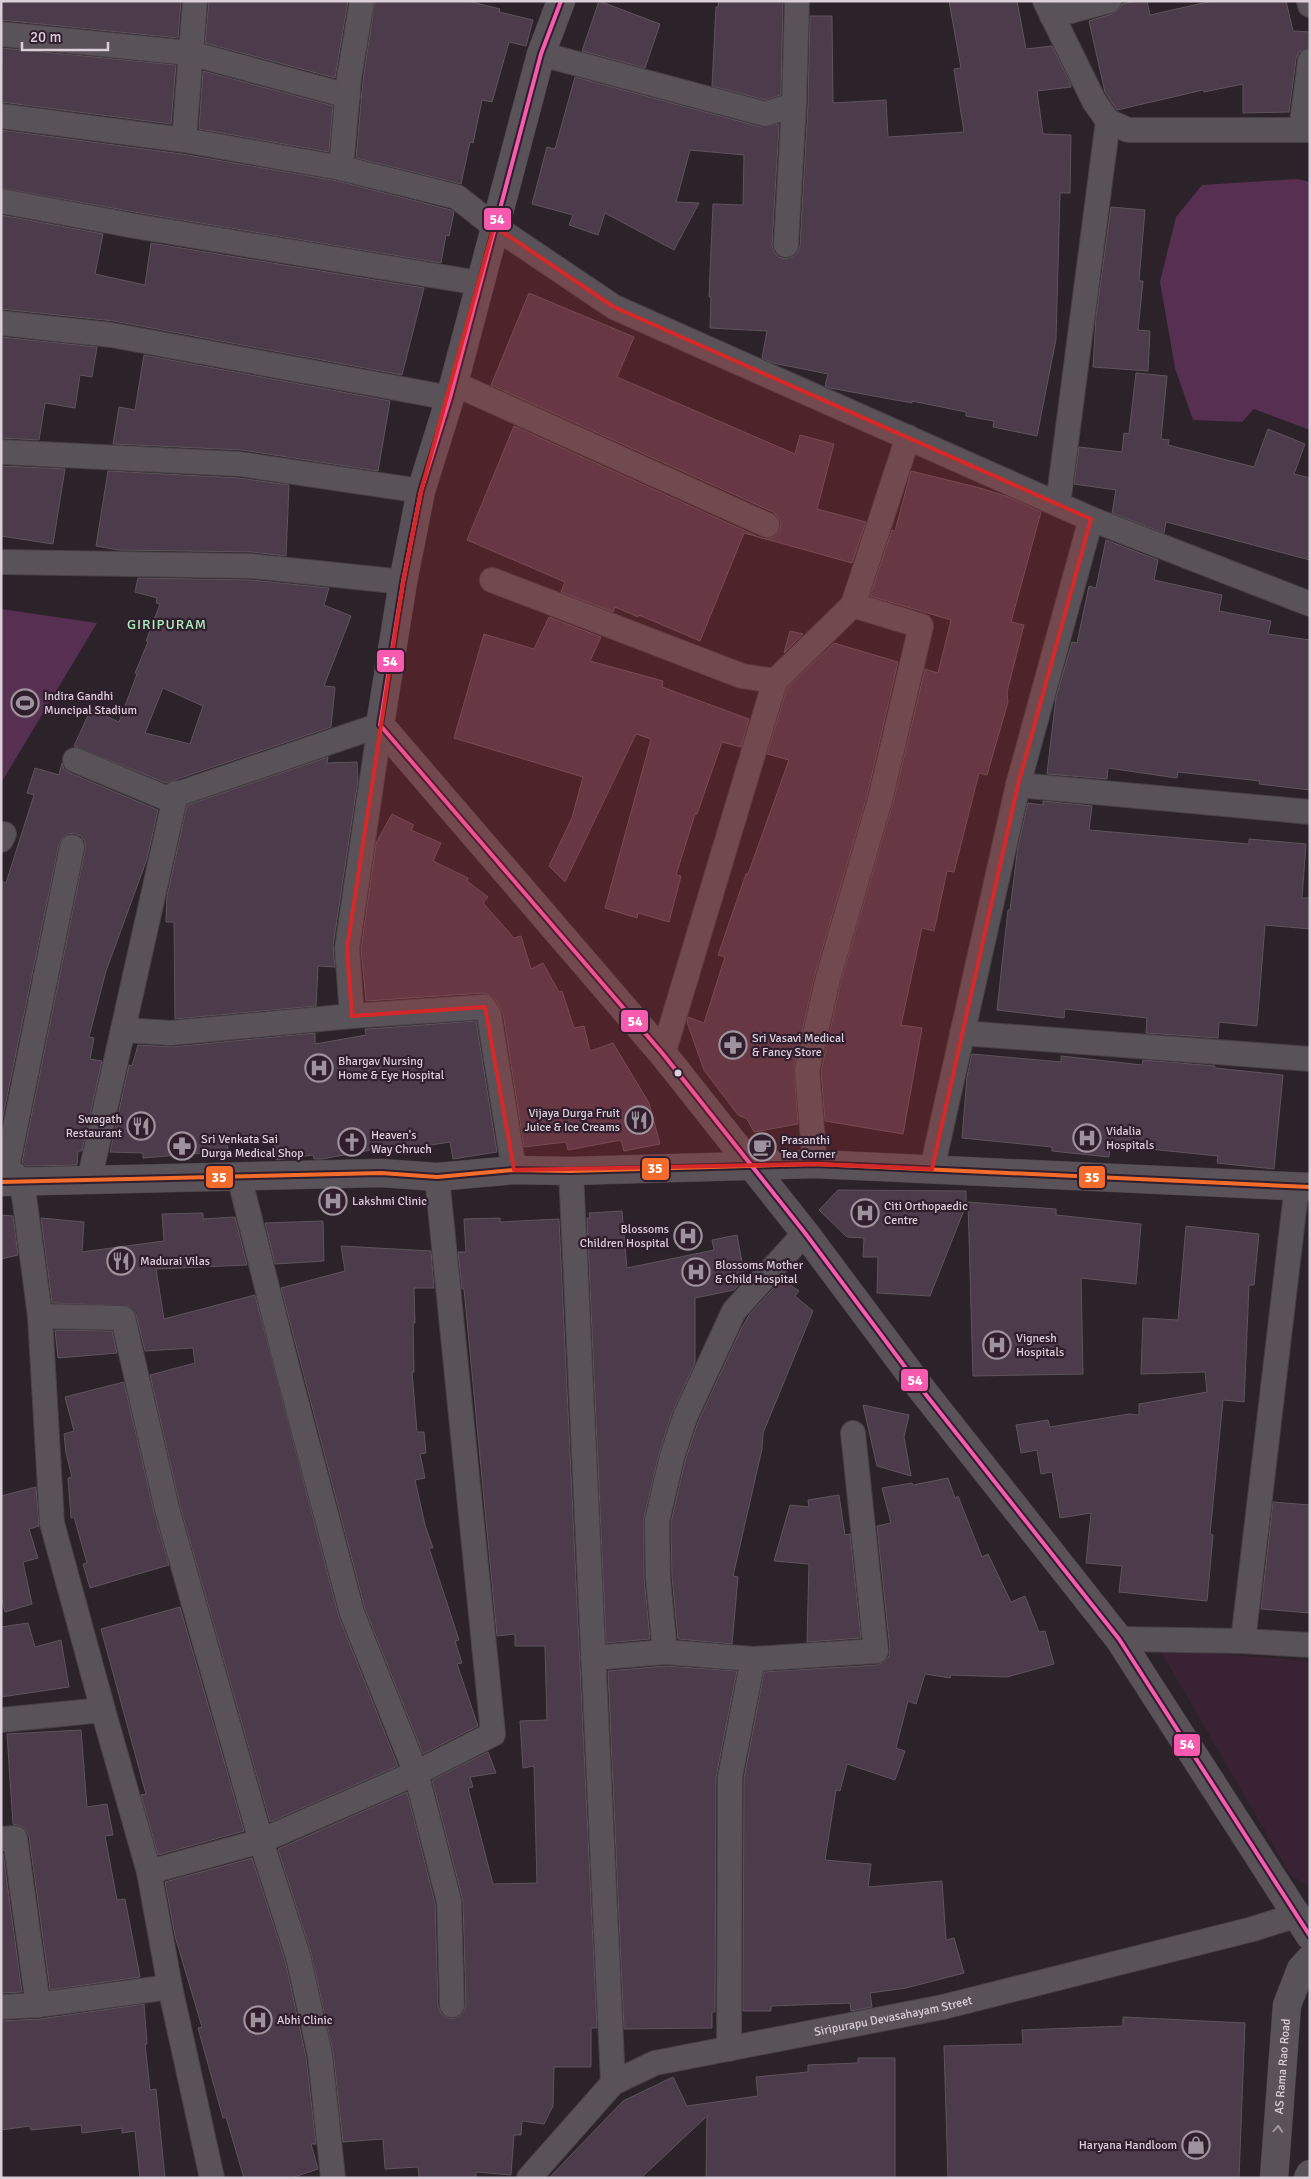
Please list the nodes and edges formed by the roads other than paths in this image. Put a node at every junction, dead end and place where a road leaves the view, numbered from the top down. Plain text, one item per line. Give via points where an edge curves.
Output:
1 (195, 1) edge
2 (362, 1) edge
3 (560, 1) edge
4 (796, 1) edge
5 (1109, 1) edge
6 (1309, 1) edge
7 (1310, 5) edge
8 (1049, 9) edge
9 (1, 34) edge
10 (190, 53) junction
11 (541, 54) junction
12 (1310, 61) edge
13 (348, 96) junction
14 (794, 106) junction
15 (1, 116) edge
16 (1108, 121) junction
17 (1305, 130) edge
18 (184, 140) junction
19 (341, 168) junction
20 (1, 201) edge
21 (494, 226) junction
22 (786, 246) dead end
23 (479, 283) junction
24 (1, 323) edge
25 (452, 391) junction
26 (908, 437) junction
27 (1, 452) edge
28 (421, 491) junction
29 (1058, 504) junction
30 (1091, 519) junction
31 (767, 525) dead end
32 (1, 562) edge
33 (492, 580) dead end
34 (403, 582) junction
35 (1310, 604) edge
36 (853, 605) junction
37 (775, 680) junction
38 (380, 725) junction
39 (75, 760) dead end
40 (1018, 785) junction
41 (176, 793) junction
42 (1310, 812) edge
43 (72, 847) dead end
44 (352, 1016) junction
45 (123, 1030) junction
46 (962, 1033) junction
47 (663, 1054) junction
48 (1310, 1059) edge
49 (815, 1164) junction
50 (753, 1166) junction
51 (932, 1169) junction
52 (514, 1170) junction
53 (571, 1171) junction
54 (239, 1176) junction
55 (437, 1177) junction
56 (90, 1180) junction
57 (12, 1181) edge
58 (1303, 1186) edge
59 (805, 1232) junction
60 (40, 1316) junction
61 (853, 1433) dead end
62 (1119, 1639) junction
63 (1243, 1641) junction
64 (1310, 1645) edge
65 (664, 1652) junction
66 (594, 1658) junction
67 (753, 1659) junction
68 (102, 1710) junction
69 (1, 1720) edge
70 (416, 1773) junction
71 (1, 1839) edge
72 (261, 1841) junction
73 (149, 1872) junction
74 (1303, 1926) edge
75 (1310, 1959) edge
76 (170, 1987) junction
77 (38, 2005) junction
78 (452, 2005) dead end
79 (1, 2008) edge
80 (728, 2049) junction
81 (613, 2083) junction
82 (1310, 2174) edge
83 (212, 2178) edge
84 (332, 2178) edge
85 (529, 2178) edge
86 (1274, 2178) edge
87 (1308, 2178) edge

1 - 10 street
2 - 13 street
3 - 11 street
4 - 14 street
5 - 8 street
6 - 7 street
8 - 16 street via 1094,101
9 - 10 street
10 - 13 street
10 - 18 street
11 - 14 street via 765,114
11 - 21 street
12 - 17 street
13 - 19 street
14 - 22 street
15 - 18 street
16 - 17 street via 1128,130
16 - 29 street
18 - 19 street
19 - 21 street via 457,197
20 - 23 street
21 - 23 street
21 - 26 street via 614,306
23 - 25 street
24 - 25 street via 112,334
25 - 28 street
25 - 31 street
26 - 29 street
26 - 36 street
27 - 28 street via 240,464
28 - 34 street
29 - 30 street
30 - 35 street
30 - 40 street
32 - 34 street via 252,566
33 - 37 street via 742,676
34 - 38 street
36 - 37 street
36 - 49 street via 921,626 880,800 828,978 807,1070
37 - 47 street
38 - 41 street
38 - 44 street via 347,948
38 - 47 street
39 - 41 street via 166,798
40 - 42 street
40 - 46 street
41 - 45 street
43 - 57 street via 7,1167
44 - 45 street via 171,1033
44 - 52 street via 484,1007 489,1015
45 - 56 street
46 - 48 street
46 - 51 street
47 - 50 street
49 - 50 street
49 - 51 street
50 - 53 street
50 - 59 street
51 - 58 street
52 - 53 street
52 - 55 street
53 - 66 street
54 - 55 street via 381,1173
54 - 56 street
54 - 70 street via 352,1613
55 - 70 street via 493,1734
56 - 57 street
57 - 60 street
58 - 63 street
59 - 62 street via 922,1391
59 - 65 street via 734,1311 685,1417 657,1521
60 - 68 street via 52,1523
60 - 72 street via 123,1318 167,1509
61 - 67 street via 876,1651
62 - 63 street
62 - 74 street
63 - 64 street
65 - 66 street
65 - 67 street
66 - 81 street
67 - 80 street via 730,1777
68 - 69 street
68 - 73 street
70 - 72 street
70 - 78 street via 449,1901
71 - 77 street via 15,1838
72 - 73 street
72 - 84 street via 298,1956 320,2055
73 - 76 street
74 - 80 street, Siripurapu Devasahayam Street via 1252,1929 944,2007
86 -> 75 street, AS Rama Rao Road via 1288,2005 1301,1969
76 - 77 street
76 - 83 street
77 - 79 street
80 - 81 street, Siripurapu Devasahayam Street via 655,2063
81 - 85 street, Siripurapu Devasahayam Street
82 - 87 street

